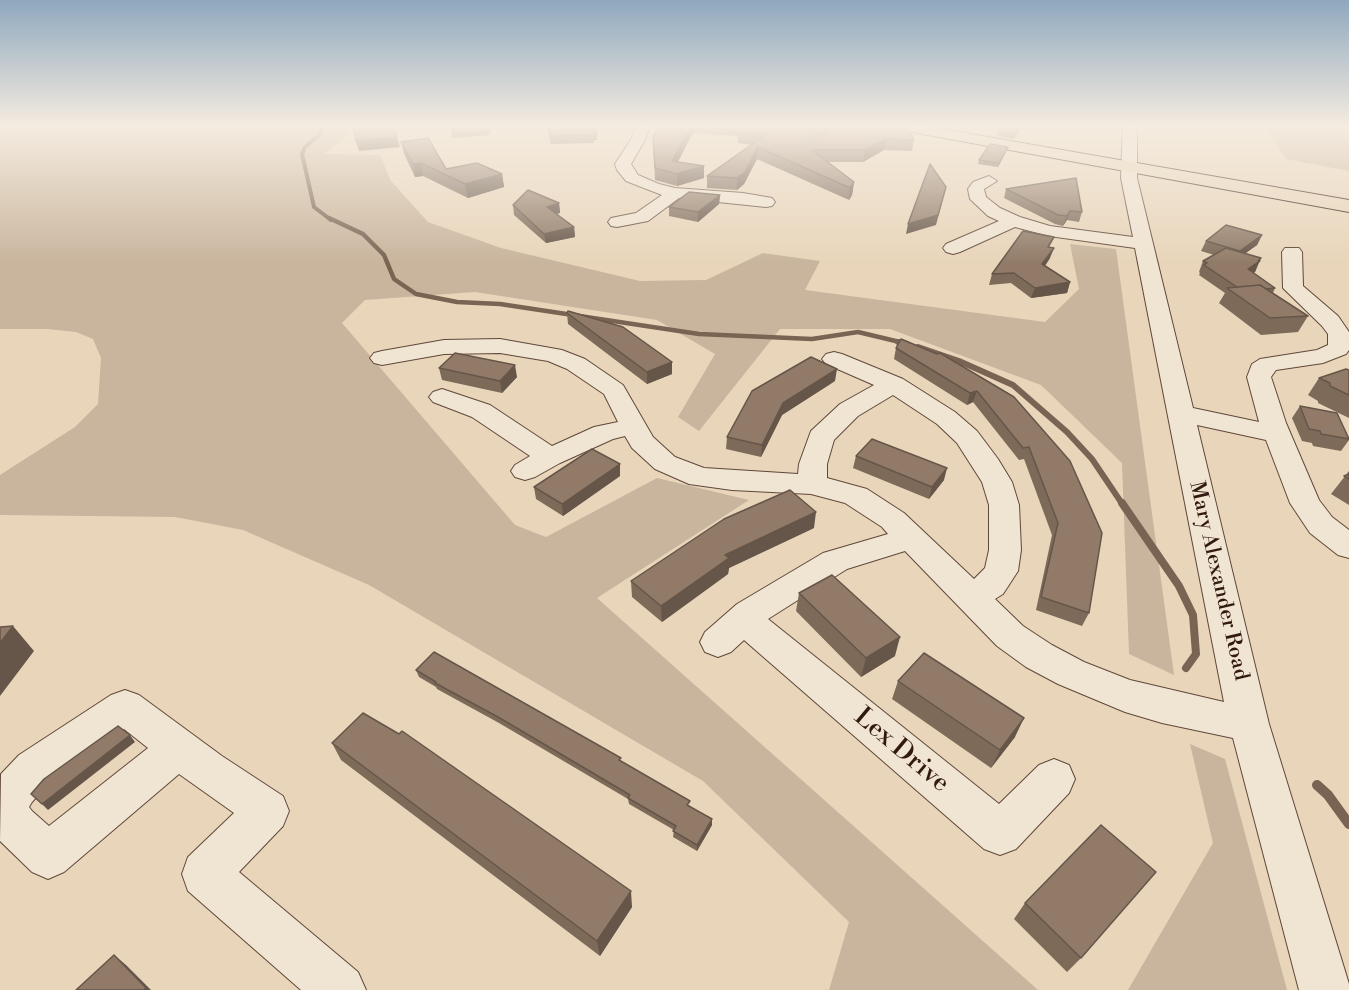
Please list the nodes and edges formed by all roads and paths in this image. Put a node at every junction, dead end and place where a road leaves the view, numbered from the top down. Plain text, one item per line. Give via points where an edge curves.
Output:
1 (626, 171) edge
2 (1130, 171) edge
3 (1167, 171) edge
4 (1174, 171) edge
5 (989, 181) dead end
6 (675, 194) junction
7 (1349, 199) edge
8 (766, 202) dead end
9 (1349, 206) edge
10 (1014, 221) junction
11 (617, 222) dead end
12 (1144, 244) junction
13 (953, 248) dead end
14 (1292, 252) dead end
15 (382, 357) dead end
16 (834, 359) dead end
17 (894, 384) junction
18 (442, 398) dead end
19 (1179, 408) junction
20 (634, 426) junction
21 (1276, 429) junction
22 (550, 457) junction
23 (525, 471) dead end
24 (812, 483) junction
25 (911, 538) junction
26 (1349, 547) edge
27 (971, 597) junction
28 (1249, 724) junction
29 (178, 749) dead end
30 (1054, 779) dead end
31 (340, 990) edge
32 (1325, 990) edge

1 - 6 street via 642,183
2 - 12 street, Mary Alexander Road
3 - 9 main road
4 - 7 main road
5 - 10 street via 979,185 978,199 993,212
6 - 8 street
6 - 11 street via 642,217
10 - 12 street via 1049,231
10 - 13 street
12 - 19 street, Mary Alexander Road
14 - 21 street via 1293,288 1330,321 1340,343 1338,349 1323,356 1269,364 1261,369 1259,377
15 - 20 street via 461,345 500,346 554,356 605,382 614,390
16 - 17 street
17 - 24 street via 849,410 821,437
17 - 27 street via 968,437 997,482 1004,505 1005,550 1001,571 991,585
18 - 22 street via 481,411
19 - 21 street
19 - 28 street, Mary Alexander Road
20 - 22 street via 604,433
20 - 24 street via 654,455 692,475 732,481
21 - 26 street via 1308,508 1330,534
22 - 23 street
24 - 25 street via 869,502
25 - 27 street
25 - 30 street, Lex Drive via 835,561 777,596 731,631 1000,833
27 - 28 street via 1010,636 1071,674 1162,706
28 - 32 street, Mary Alexander Road
29 - 31 street via 267,811 205,874

